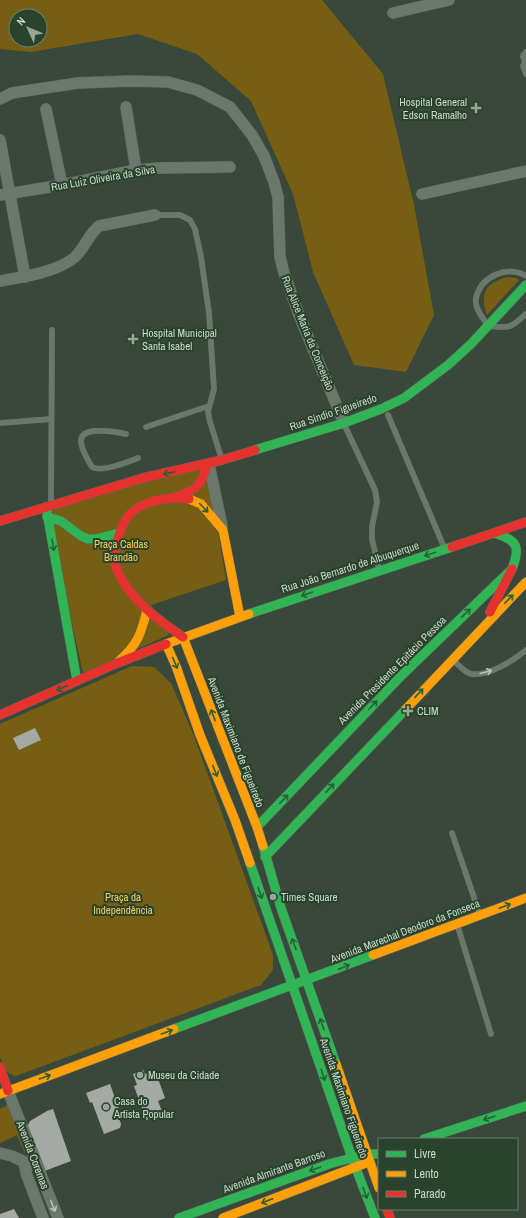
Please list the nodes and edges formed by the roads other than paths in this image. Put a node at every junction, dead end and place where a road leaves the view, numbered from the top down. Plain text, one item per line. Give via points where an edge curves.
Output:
1 (448, 0) edge
2 (392, 13) dead end
3 (526, 52) edge
4 (526, 63) edge
5 (526, 74) edge
6 (0, 99) edge
7 (126, 107) dead end
8 (46, 109) dead end
9 (0, 140) edge
10 (230, 167) dead end
11 (136, 170) junction
12 (526, 171) edge
13 (62, 185) junction
14 (5, 194) edge
15 (422, 194) dead end
16 (155, 215) joint
17 (526, 276) edge
18 (25, 277) junction
19 (0, 281) edge
20 (526, 285) edge
21 (526, 314) edge
22 (488, 326) junction
23 (52, 330) dead end
24 (209, 406) junction
25 (387, 411) junction
26 (51, 419) junction
27 (0, 423) edge
28 (344, 423) junction
29 (146, 427) dead end
30 (126, 434) dead end
31 (138, 458) dead end
32 (222, 460) junction
33 (208, 464) junction
34 (153, 476) junction
35 (161, 492) junction
36 (172, 498) junction
37 (49, 506) junction
38 (48, 517) junction
39 (0, 521) edge
40 (526, 522) edge
41 (223, 530) junction
42 (494, 533) junction
43 (119, 534) junction
44 (445, 549) junction
45 (512, 569) junction
46 (379, 570) junction
47 (526, 582) edge
48 (147, 610) junction
49 (240, 617) junction
50 (482, 628) junction
51 (183, 637) junction
52 (166, 644) junction
53 (526, 650) edge
54 (452, 659) junction
55 (115, 664) junction
56 (77, 681) junction
57 (0, 715) edge
58 (257, 827) junction
59 (452, 833) dead end
60 (265, 856) junction
61 (526, 898) edge
62 (480, 915) junction
63 (457, 924) junction
64 (307, 980) junction
65 (292, 985) junction
66 (491, 1034) dead end
67 (0, 1067) edge
68 (2, 1094) edge
69 (526, 1106) edge
70 (427, 1138) edge
71 (0, 1153) edge
72 (378, 1154) edge
73 (352, 1158) junction
74 (368, 1158) junction
75 (24, 1162) junction
76 (356, 1168) junction
77 (38, 1169) junction
78 (378, 1185) edge
79 (43, 1218) edge
80 (58, 1218) edge
81 (179, 1218) edge
82 (222, 1218) edge
83 (375, 1218) edge

1 - 2 street
3 - 4 lane via 523,56
4 - 5 lane via 523,66
6 - 28 street, Rua Alice Maria da Conceição via 12,93 78,83 160,82 197,90 230,107 252,135 274,182 278,197 280,257 284,274
7 - 11 street
8 - 13 street
9 - 14 street
10 - 11 street, Rua Luiz Oliveira da Silva
11 - 13 street, Rua Luiz Oliveira da Silva
12 - 15 street
13 - 14 street, Rua Luiz Oliveira da Silva
14 - 18 street
16 - 18 street via 99,226 76,256 51,269
16 - 24 lane via 180,216 190,220 196,229 209,313 214,389
17 - 22 lane via 502,272 483,283 476,298 479,313
18 - 19 street
20 - 22 main road, Rua Síndio Figueiredo
21 - 22 lane via 507,328
22 - 25 main road, Rua Síndio Figueiredo via 448,365
23 - 26 lane
24 - 29 lane
24 - 32 lane via 210,422
25 - 28 main road, Rua Síndio Figueiredo
25 - 44 lane
26 - 27 lane
26 - 37 lane
28 - 32 main road, Rua Síndio Figueiredo
28 - 46 lane via 375,490 377,502 372,539
30 - 31 lane via 102,430 85,433 80,442 96,470
32 - 33 main road, Rua Síndio Figueiredo
33 -> 34 main road
33 - 36 main road via 199,485 192,491
33 - 41 street
34 - 35 main road
34 - 37 main road via 142,482
35 - 36 main road
35 - 43 main road via 136,508 129,515
36 -> 41 main road via 194,500 204,506
37 - 38 main road
37 - 39 main road
38 - 43 main road via 61,521 88,539
38 -> 56 main road
40 - 42 main road, Rua João Bernardo de Albuquerque
41 - 49 main road
42 - 44 main road, Rua João Bernardo de Albuquerque
42 - 45 main road via 508,537 516,546 517,556
43 - 48 main road via 114,558 116,569 122,581
44 -> 46 main road, Rua João Bernardo de Albuquerque
45 - 50 main road
58 -> 45 main road, Avenida Presidente Epitácio Pessoa via 401,676
46 -> 49 main road, Rua João Bernardo de Albuquerque
50 -> 47 main road
48 - 51 main road
48 - 55 main road via 142,632 136,644
49 - 51 main road, Rua João Bernardo de Albuquerque
50 - 54 main road
51 - 52 main road
58 -> 51 main road, Avenida Maximiano de Figueiredo
52 - 55 main road
52 -> 65 main road via 235,820
54 -> 53 lane via 471,674 488,672
60 -> 54 main road
55 - 56 main road
56 -> 57 main road
58 - 60 main road, Avenida Maximiano de Figueiredo
59 - 62 lane
64 -> 60 main road
62 -> 61 main road, Avenida Marechal Deodoro da Fonseca
62 - 63 main road, Avenida Marechal Deodoro da Fonseca
64 -> 63 main road, Avenida Marechal Deodoro da Fonseca
63 - 66 lane
64 - 65 main road, Avenida Marechal Deodoro da Fonseca
74 -> 64 main road, Avenida Maximiano Figueiredo
68 -> 65 main road
65 -> 73 main road, Avenida Maximiano Figueiredo
67 - 68 main road
68 - 77 street, Avenida Coremas
69 -> 70 main road
71 - 75 street
72 - 74 main road, Avenida Almirante Barroso
73 - 74 main road, Avenida Almirante Barroso
73 - 76 main road, Avenida Maximiano Figueiredo
73 -> 81 main road, Avenida Almirante Barroso
74 - 76 main road, Avenida Almirante Barroso
74 - 78 main road, Avenida Maximiano Figueiredo
75 - 77 street
75 - 79 street, Avenida Coremas
76 -> 82 main road, Avenida Almirante Barroso
76 -> 83 main road, Avenida Maximiano Figueiredo
77 -> 80 street, Avenida Coremas

